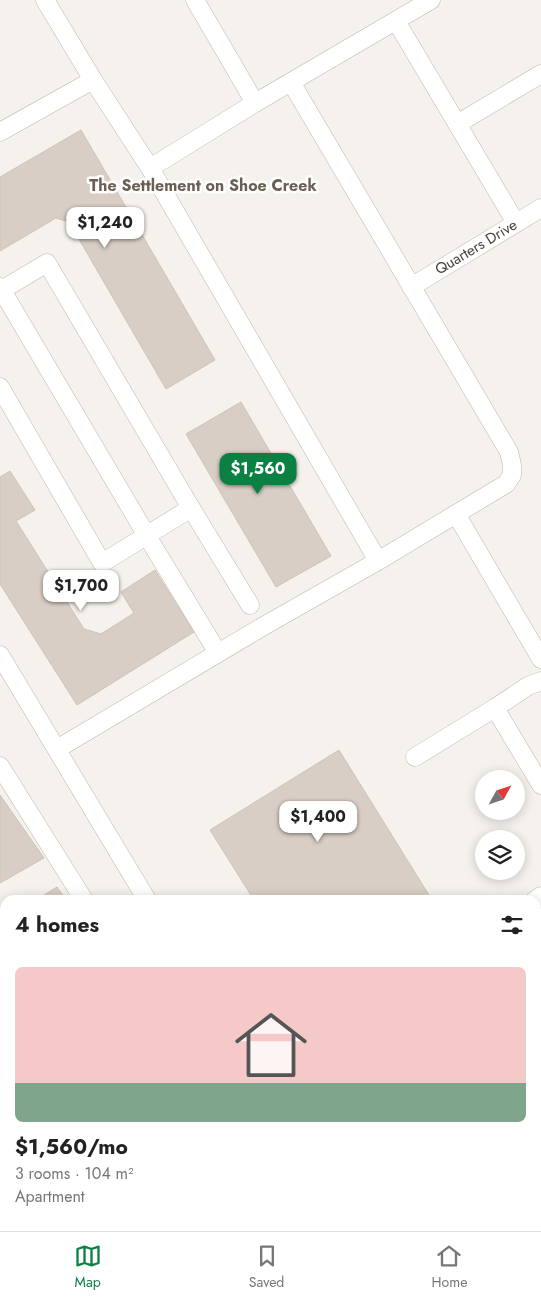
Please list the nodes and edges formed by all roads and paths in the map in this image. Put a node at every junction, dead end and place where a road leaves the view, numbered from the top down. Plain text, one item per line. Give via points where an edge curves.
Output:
1 (45, 0) edge
2 (431, 0) edge
3 (198, 1) edge
4 (396, 21) junction
5 (541, 74) edge
6 (93, 80) junction
7 (291, 82) junction
8 (255, 103) junction
9 (457, 124) junction
10 (0, 132) edge
11 (150, 168) junction
12 (541, 208) edge
13 (516, 223) junction
14 (411, 287) junction
15 (1, 289) edge
16 (0, 387) edge
17 (191, 508) junction
18 (456, 514) junction
19 (147, 536) junction
20 (378, 560) junction
21 (250, 605) dead end
22 (218, 654) junction
23 (0, 655) edge
24 (541, 659) edge
25 (541, 681) edge
26 (495, 708) junction
27 (57, 749) junction
28 (415, 757) dead end
29 (0, 766) edge
30 (541, 785) edge
31 (81, 895) edge
32 (144, 895) edge

1 - 6 street
2 - 4 street
3 - 8 street
4 - 7 street
4 - 9 street
5 - 9 street
6 - 10 street
6 - 11 street
7 - 8 street
7 - 14 street
8 - 11 street
9 - 13 street
11 - 20 street
12 - 13 street, Quarters Drive
13 - 14 street, Quarters Drive
14 - 18 street via 509,452 512,465 512,475 506,484
15 - 17 street via 47,263
15 - 19 street
16 - 19 street via 102,563
17 - 19 street
17 - 21 street
18 - 20 street
18 - 24 street
19 - 22 street
20 - 22 street
22 - 27 street
23 - 27 street
25 - 26 street
26 - 28 street
26 - 30 street
27 - 32 street
29 - 31 street

